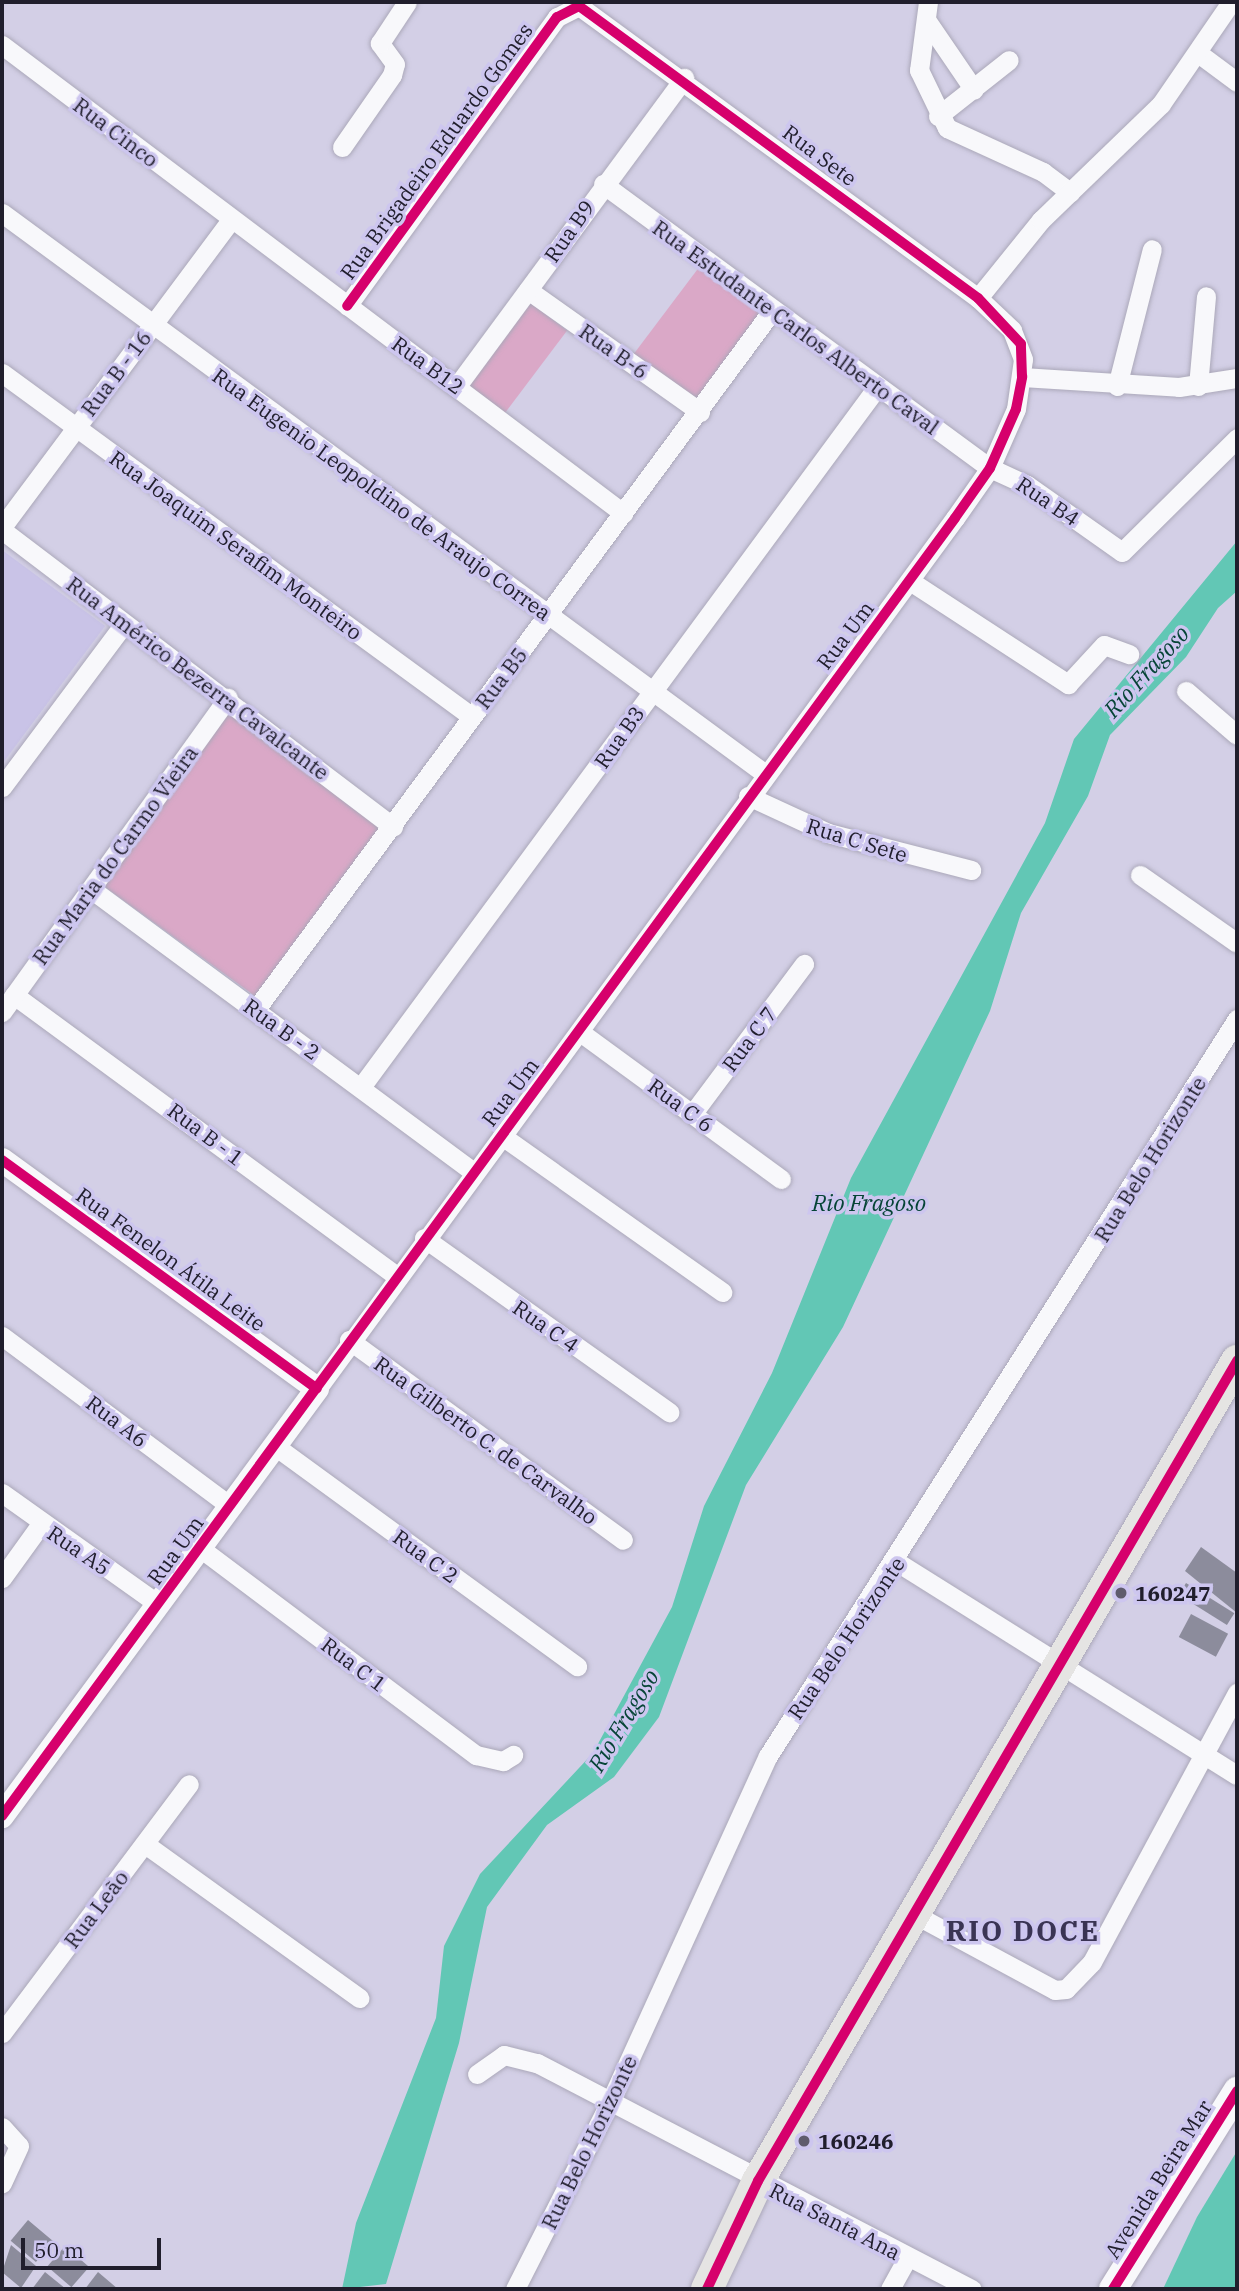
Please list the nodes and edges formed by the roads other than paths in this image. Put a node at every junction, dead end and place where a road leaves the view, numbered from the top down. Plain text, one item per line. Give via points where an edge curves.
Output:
1 (407, 2) edge
2 (1231, 2) edge
3 (928, 11) edge
4 (557, 17) joint
5 (2, 45) edge
6 (1198, 53) junction
7 (1009, 60) dead end
8 (684, 78) junction
9 (1237, 82) edge
10 (974, 90) junction
11 (938, 116) junction
12 (342, 147) dead end
13 (603, 184) junction
14 (1070, 192) junction
15 (2, 213) edge
16 (231, 220) junction
17 (1152, 249) dead end
18 (527, 290) junction
19 (1206, 296) dead end
20 (978, 298) junction
21 (347, 306) junction
22 (771, 313) junction
23 (152, 325) junction
24 (2, 373) edge
25 (1022, 377) junction
26 (1233, 385) edge
27 (457, 386) junction
28 (1117, 386) junction
29 (1198, 386) junction
30 (877, 387) junction
31 (700, 412) junction
32 (75, 427) junction
33 (1237, 438) edge
34 (990, 468) junction
35 (623, 513) junction
36 (2, 528) edge
37 (910, 581) junction
38 (549, 615) junction
39 (124, 624) junction
40 (1129, 654) dead end
41 (1186, 691) dead end
42 (652, 692) junction
43 (228, 698) junction
44 (471, 716) junction
45 (1237, 735) edge
46 (764, 774) junction
47 (2, 788) edge
48 (748, 796) junction
49 (393, 827) junction
50 (971, 870) dead end
51 (1140, 875) dead end
52 (91, 889) junction
53 (1237, 943) edge
54 (804, 964) dead end
55 (14, 995) junction
56 (256, 1009) junction
57 (2, 1012) edge
58 (1237, 1019) edge
59 (580, 1032) junction
60 (361, 1087) junction
61 (693, 1114) junction
62 (502, 1136) junction
63 (2, 1160) edge
64 (472, 1171) junction
65 (780, 1180) dead end
66 (424, 1238) junction
67 (396, 1275) junction
68 (722, 1293) dead end
69 (2, 1336) edge
70 (349, 1340) junction
71 (1237, 1361) edge
72 (317, 1389) junction
73 (669, 1412) dead end
74 (275, 1446) junction
75 (2, 1493) edge
76 (231, 1507) junction
77 (41, 1524) junction
78 (624, 1540) dead end
79 (200, 1548) junction
80 (897, 1562) junction
81 (2, 1578) edge
82 (159, 1604) junction
83 (1056, 1665) junction
84 (577, 1666) dead end
85 (1237, 1693) edge
86 (1202, 1754) junction
87 (513, 1755) dead end
88 (1237, 1775) edge
89 (189, 1784) dead end
90 (2, 1816) edge
91 (145, 1844) junction
92 (912, 1913) junction
93 (359, 1998) dead end
94 (2, 2033) edge
95 (477, 2074) dead end
96 (1237, 2091) edge
97 (611, 2101) junction
98 (2, 2127) edge
99 (6, 2178) edge
100 (758, 2181) junction
101 (907, 2258) junction
102 (515, 2289) edge
103 (707, 2289) edge
104 (890, 2289) edge
105 (972, 2289) edge
106 (1113, 2289) edge

1 - 12 street via 380,43 395,64 393,75
2 - 6 street
3 - 10 street
3 - 11 street via 919,69
4 - 8 street, Rua Sete via 572,6 588,9
4 - 21 street, Rua Brigadeiro Eduardo Gomes
5 - 16 street, Rua Cinco
6 - 9 street
6 - 14 street via 1161,104
7 - 10 street
8 - 13 street, Rua B9
8 - 20 street, Rua Sete
10 - 11 street
11 - 14 street via 959,138 1043,172
13 - 18 street, Rua B9
13 - 22 street, Rua Estudante Carlos Alberto Caval
14 - 20 street
15 - 23 street, Rua Eugenio Leopoldino de Araujo Correa
16 - 21 street, Rua B12
16 - 23 street, Rua B - 16
17 - 28 street
18 - 27 street, Rua B9
18 - 31 street, Rua B-6
19 - 29 street
20 - 25 street, Rua Sete via 1021,344
21 - 27 street, Rua B12
22 - 30 street, Rua Estudante Carlos Alberto Caval
22 - 31 street, Rua B5
23 - 32 street, Rua B - 16
23 - 38 street, Rua Eugenio Leopoldino de Araujo Correa
24 - 32 street, Rua Joaquim Serafim Monteiro
25 - 28 street
25 - 34 street, Rua Um via 1016,410
26 - 29 street
27 - 35 street, Rua B12
28 - 29 street
30 - 34 street, Rua Estudante Carlos Alberto Caval
30 - 42 street, Rua B3
31 - 35 street, Rua B5
32 - 36 street, Rua B - 16
32 - 44 street, Rua Joaquim Serafim Monteiro
33 - 34 street, Rua B4 via 1129,550 1103,539 1027,485
34 - 37 street, Rua Um
35 - 38 street, Rua B5
36 - 39 street, Rua Américo Bezerra Cavalcante
37 - 40 street via 1055,679 1075,681 1104,645
37 - 46 street, Rua Um
38 - 42 street, Rua Eugenio Leopoldino de Araujo Correa
38 - 44 street, Rua B5
39 - 43 street, Rua Américo Bezerra Cavalcante
39 - 47 street
41 - 45 street
42 - 46 street, Rua Eugenio Leopoldino de Araujo Correa
42 - 60 street, Rua B3
43 - 49 street, Rua Américo Bezerra Cavalcante
43 - 52 street, Rua Maria do Carmo Vieira
44 - 49 street, Rua B5
46 - 48 street, Rua Um
48 - 50 street, Rua C Sete via 828,833
48 - 59 street, Rua Um
49 - 56 street, Rua B5
51 - 53 street
52 - 55 street, Rua Maria do Carmo Vieira
52 - 56 street, Rua B - 2
54 - 61 street, Rua C 7
55 - 57 street, Rua Maria do Carmo Vieira
55 - 67 street, Rua B - 1
56 - 60 street, Rua B - 2
58 - 80 street, Rua Belo Horizonte
59 - 61 street, Rua C 6
59 - 62 street, Rua Um
60 - 64 street, Rua B - 2
61 - 65 street, Rua C 6
62 - 64 street, Rua Um
62 - 68 street
63 - 72 street, Rua Fenelon Átila Leite
64 - 66 street, Rua Um
66 - 67 street, Rua Um
66 - 73 street, Rua C 4
67 - 70 street, Rua Um
69 - 76 street, Rua A6
70 - 72 street, Rua Um
70 - 78 street, Rua Gilberto C. de Carvalho
71 - 83 main road
72 - 74 street, Rua Um
74 - 76 street, Rua Um
74 - 84 street, Rua C 2
75 - 77 street, Rua A5
76 - 79 street, Rua Um
77 - 81 street
77 - 82 street, Rua A5
79 - 82 street, Rua Um
79 - 87 street, Rua C 1 via 476,1755 503,1761
80 - 83 street
80 - 97 street, Rua Belo Horizonte via 740,1807
82 - 90 street, Rua Um
83 - 86 street
83 - 92 main road
85 - 86 street
86 - 88 street
86 - 92 street via 1092,1962 1077,1982 1055,1990
89 - 91 street, Rua Leão
91 - 93 street
91 - 94 street, Rua Leão
92 - 100 main road
95 - 97 street, Rua Santa Ana via 489,2060 521,2056
96 - 106 main road, Avenida Beira Mar
97 - 100 street, Rua Santa Ana
97 - 102 street, Rua Belo Horizonte
98 - 99 street via 19,2146
100 - 101 street, Rua Santa Ana
100 - 103 main road
101 - 104 street
101 - 105 street, Rua Santa Ana

